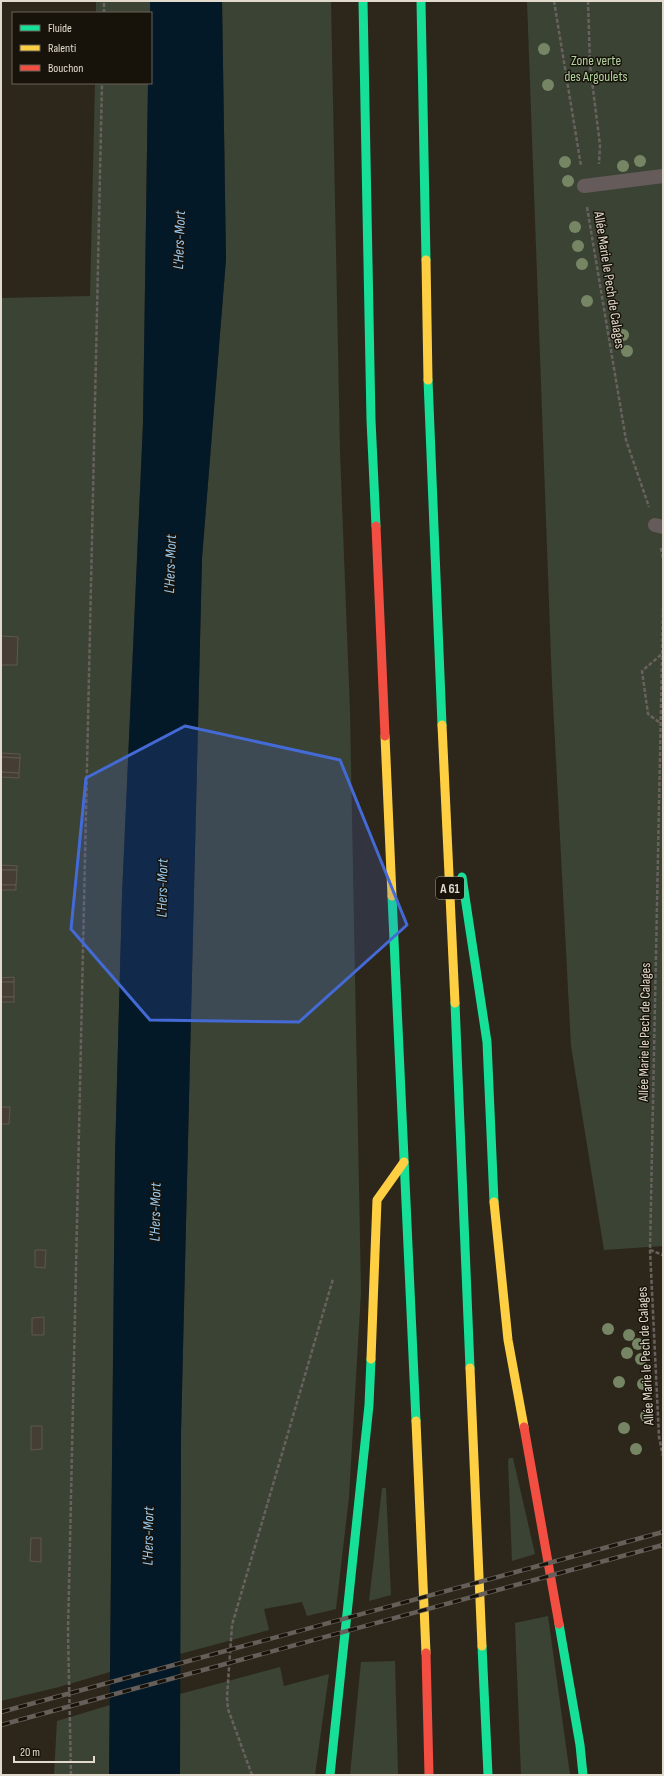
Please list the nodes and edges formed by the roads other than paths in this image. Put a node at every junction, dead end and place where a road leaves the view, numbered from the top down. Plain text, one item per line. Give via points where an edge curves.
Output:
1 (363, 1) edge
2 (421, 1) edge
3 (663, 176) edge
4 (584, 186) road end
5 (445, 765) junction
6 (458, 849) dead end
7 (460, 865) dead end
8 (404, 1162) junction
9 (330, 1775) edge
10 (429, 1775) edge
11 (488, 1775) edge
12 (583, 1775) edge

1 - 8 highway via 371,420
2 - 5 highway, A 61 via 429,414
3 - 4 lane
5 - 6 highway
5 - 11 highway, A 61
7 - 12 highway via 487,1042 492,1177 508,1340 580,1745
8 - 9 highway via 377,1200 369,1405
8 - 10 highway

